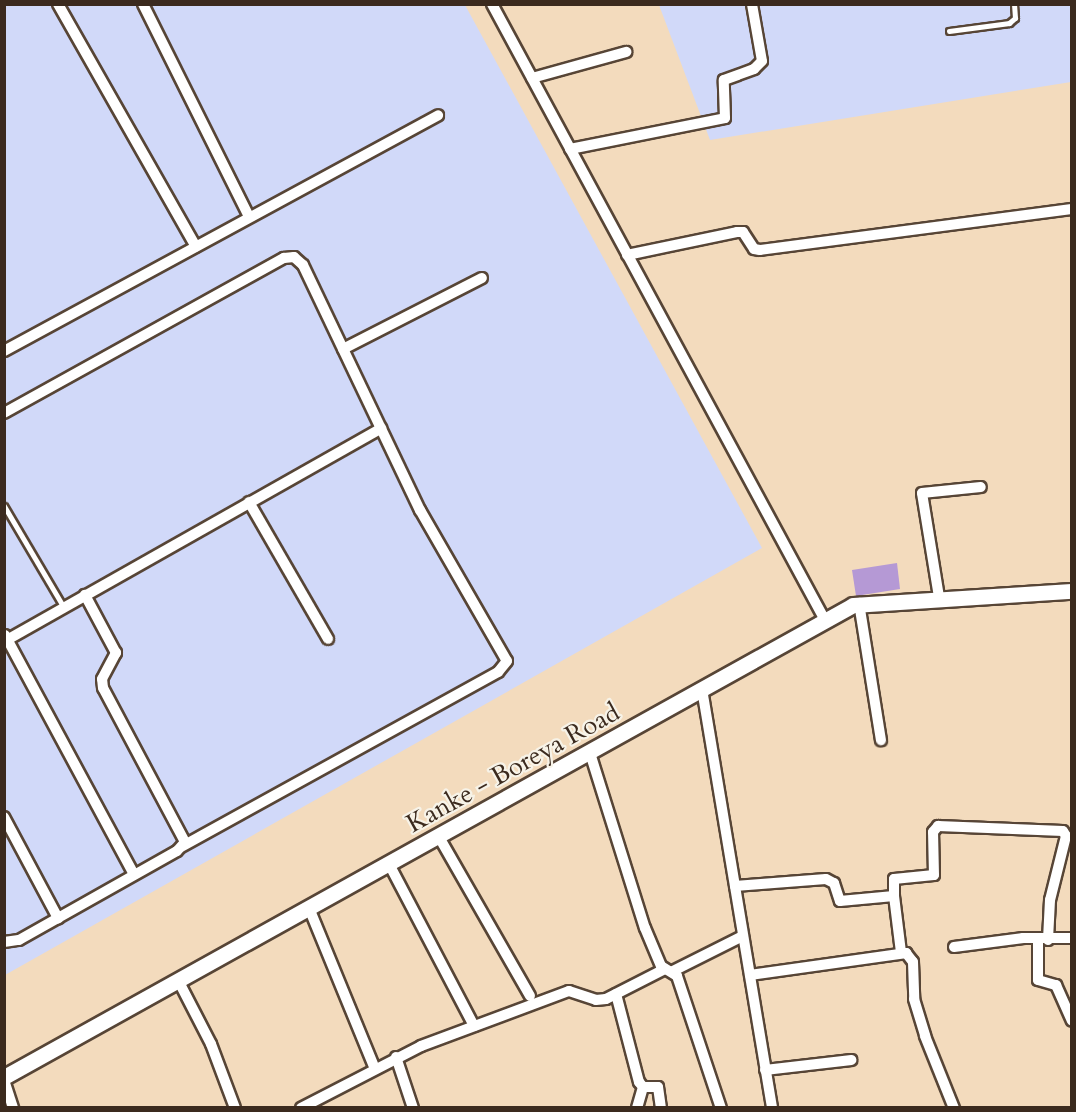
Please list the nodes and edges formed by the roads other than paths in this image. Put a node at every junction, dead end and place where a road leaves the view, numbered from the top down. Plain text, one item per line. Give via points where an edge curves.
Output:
1 (58, 4) edge
2 (143, 4) edge
3 (492, 4) edge
4 (752, 4) edge
5 (1014, 4) edge
6 (949, 31) dead end
7 (626, 52) dead end
8 (532, 78) junction
9 (438, 115) dead end
10 (570, 149) junction
11 (1071, 209) edge
12 (249, 217) junction
13 (196, 247) junction
14 (627, 255) junction
15 (482, 278) dead end
16 (343, 349) junction
17 (4, 351) edge
18 (4, 413) edge
19 (381, 428) junction
20 (981, 487) dead end
21 (249, 502) junction
22 (4, 506) edge
23 (1071, 591) edge
24 (85, 595) junction
25 (939, 597) junction
26 (859, 603) junction
27 (64, 608) junction
28 (825, 620) junction
29 (328, 639) dead end
30 (7, 644) edge
31 (702, 689) junction
32 (881, 740) dead end
33 (590, 753) junction
34 (4, 817) edge
35 (439, 837) junction
36 (183, 846) junction
37 (389, 864) junction
38 (134, 875) junction
39 (735, 886) junction
40 (894, 896) junction
41 (309, 908) junction
42 (58, 918) junction
43 (743, 936) junction
44 (1071, 938) edge
45 (1043, 940) junction
46 (4, 942) edge
47 (954, 947) dead end
48 (901, 952) junction
49 (669, 970) junction
50 (750, 975) junction
51 (178, 980) junction
52 (616, 994) junction
53 (530, 996) dead end
54 (1071, 1021) edge
55 (474, 1026) junction
56 (396, 1058) junction
57 (851, 1060) dead end
58 (375, 1068) junction
59 (765, 1070) junction
60 (4, 1078) edge
61 (643, 1087) junction
62 (13, 1107) edge
63 (235, 1107) edge
64 (301, 1107) edge
65 (413, 1107) edge
66 (637, 1107) edge
67 (661, 1107) edge
68 (722, 1107) edge
69 (772, 1107) edge
70 (954, 1107) edge

1 - 13 street
2 - 12 street
3 - 8 street
4 - 10 street via 762,61 754,69 724,80 725,118
5 - 6 lane via 1015,18 1009,23
7 - 8 street
8 - 10 street
9 - 12 street
10 - 14 street
11 - 14 street via 760,250 754,249 744,234 737,231
12 - 13 street
13 - 17 street
14 - 28 street
15 - 16 street
16 - 18 street via 303,265 289,257
16 - 19 street
19 - 21 street
19 - 36 street via 420,510 506,664
20 - 25 street via 922,493
21 - 24 street
21 - 29 street
22 - 27 lane
23 - 25 street, Kanke - Boreya Road
24 - 27 street
24 - 36 street via 116,653 102,679 104,688 184,837
25 - 26 street, Kanke - Boreya Road
26 - 28 street, Kanke - Boreya Road
26 - 32 street
27 - 30 street
28 - 31 street, Kanke - Boreya Road
30 - 38 street
31 - 33 street, Kanke - Boreya Road
31 - 39 street
33 - 35 street, Kanke - Boreya Road
33 - 49 street via 631,890 659,963
34 - 42 street
35 - 37 street, Kanke - Boreya Road
35 - 53 street
36 - 38 street
37 - 41 street, Kanke - Boreya Road
37 - 55 street
38 - 42 street
39 - 40 street via 826,879 834,883 840,901
39 - 43 street
40 - 45 street via 894,879 934,875 933,832 938,826 1063,831 1066,836
40 - 48 street
41 - 51 street, Kanke - Boreya Road
41 - 58 street
42 - 46 street via 19,940
43 - 49 street
43 - 50 street
44 - 45 street
45 - 47 street
45 - 54 street via 1038,980 1056,985
48 - 50 street
48 - 70 street via 913,962 914,994 922,1027
49 - 52 street
49 - 68 street
50 - 59 street
51 - 60 street, Kanke - Boreya Road
51 - 63 street via 211,1044
52 - 55 street via 596,1000 569,991
52 - 61 street
55 - 56 street
56 - 58 street
56 - 65 street
57 - 59 street
58 - 64 street
59 - 69 street
60 - 62 street
61 - 66 street
61 - 67 street via 658,1087

